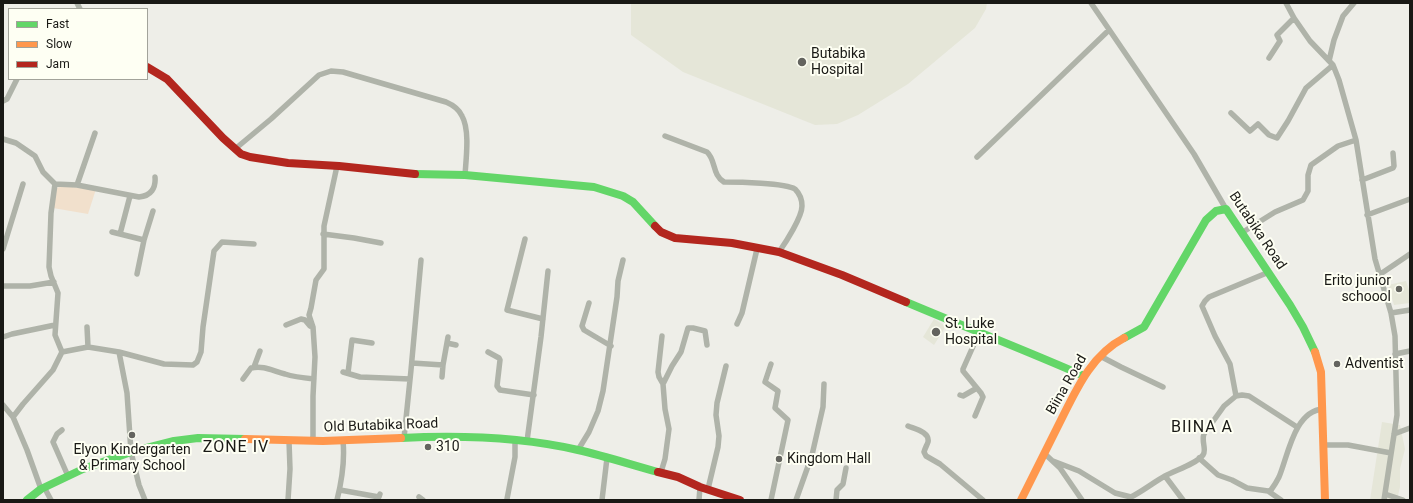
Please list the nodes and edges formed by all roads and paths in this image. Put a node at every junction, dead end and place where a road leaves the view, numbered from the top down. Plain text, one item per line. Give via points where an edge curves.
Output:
1 (1091, 3) edge
2 (1286, 3) edge
3 (1354, 3) edge
4 (1294, 18) junction
5 (1109, 30) junction
6 (1269, 58) dead end
7 (1331, 63) junction
8 (148, 68) edge
9 (16, 80) edge
10 (3, 101) edge
11 (1231, 113) dead end
12 (95, 133) dead end
13 (665, 136) dead end
14 (3, 139) edge
15 (1356, 140) junction
16 (235, 149) junction
17 (1394, 153) dead end
18 (977, 158) dead end
19 (337, 166) junction
20 (465, 175) junction
21 (155, 177) dead end
22 (1362, 180) junction
23 (23, 184) dead end
24 (55, 184) junction
25 (76, 185) junction
26 (130, 196) junction
27 (1410, 199) edge
28 (1226, 209) junction
29 (153, 211) dead end
30 (1367, 215) junction
31 (112, 232) dead end
32 (1243, 232) junction
33 (120, 234) junction
34 (323, 234) junction
35 (525, 239) dead end
36 (144, 240) junction
37 (254, 244) dead end
38 (381, 244) dead end
39 (3, 249) edge
40 (757, 249) junction
41 (780, 252) junction
42 (1410, 254) edge
43 (421, 260) dead end
44 (623, 260) dead end
45 (548, 271) dead end
46 (1269, 272) junction
47 (137, 274) dead end
48 (1379, 275) junction
49 (54, 282) junction
50 (3, 286) edge
51 (589, 303) dead end
52 (1410, 310) edge
53 (1391, 313) junction
54 (543, 319) junction
55 (737, 324) dead end
56 (55, 325) junction
57 (286, 325) dead end
58 (87, 328) dead end
59 (313, 331) junction
60 (979, 333) junction
61 (662, 336) dead end
62 (3, 337) edge
63 (448, 337) dead end
64 (372, 343) dead end
65 (447, 343) junction
66 (456, 345) dead end
67 (707, 345) dead end
68 (611, 346) junction
69 (88, 347) junction
70 (260, 351) dead end
71 (1410, 351) edge
72 (62, 352) junction
73 (119, 352) junction
74 (488, 352) dead end
75 (1395, 354) junction
76 (1100, 356) junction
77 (412, 363) junction
78 (771, 364) dead end
79 (443, 365) junction
80 (726, 366) dead end
81 (254, 367) junction
82 (1084, 376) junction
83 (442, 377) dead end
84 (243, 378) dead end
85 (314, 379) junction
86 (410, 379) junction
87 (663, 384) junction
88 (824, 384) dead end
89 (1163, 387) dead end
90 (977, 388) junction
91 (534, 394) junction
92 (960, 395) dead end
93 (1236, 396) junction
94 (3, 405) edge
95 (1323, 409) junction
96 (975, 416) dead end
97 (13, 417) junction
98 (908, 426) dead end
99 (1297, 427) junction
100 (1410, 428) edge
101 (62, 430) dead end
102 (1394, 434) junction
103 (404, 438) junction
104 (515, 440) junction
105 (289, 441) junction
106 (311, 441) junction
107 (343, 441) junction
108 (527, 441) junction
109 (1324, 445) junction
110 (578, 450) junction
111 (131, 452) junction
112 (1391, 453) junction
113 (1044, 454) junction
114 (607, 458) junction
115 (1199, 458) junction
116 (1053, 461) junction
117 (846, 468) dead end
118 (661, 472) junction
119 (68, 476) junction
120 (1166, 476) junction
121 (43, 488) junction
122 (704, 488) junction
123 (340, 490) junction
124 (1268, 491) junction
125 (380, 494) dead end
126 (1384, 494) junction
127 (507, 498) dead end
128 (27, 500) edge
129 (51, 500) edge
130 (145, 500) edge
131 (288, 500) edge
132 (337, 500) edge
133 (602, 500) edge
134 (699, 500) edge
135 (740, 500) edge
136 (771, 500) edge
137 (796, 500) edge
138 (836, 500) edge
139 (983, 500) edge
140 (1021, 500) edge
141 (1082, 500) edge
142 (1183, 500) edge
143 (1282, 500) edge
144 (1325, 500) edge
145 (1384, 500) edge
146 (1403, 500) edge

1 - 5 street, Butabika Road
2 - 4 street
3 - 7 street via 1343,16 1334,40
4 - 6 street via 1277,35 1280,42
4 - 7 street via 1310,41
5 - 18 street
5 - 28 street, Butabika Road via 1194,154
7 - 11 street via 1306,88 1277,138 1258,124 1250,132
7 - 15 street via 1339,80
8 - 16 main road via 167,79
9 - 10 street
12 - 25 street
13 - 41 street via 711,155 717,176 724,182 788,186 798,192 802,200 801,211
14 - 24 street via 16,143 35,156 43,172
15 - 22 street
15 - 32 street via 1338,146 1311,165 1308,191 1303,200 1276,212
16 - 19 main road via 241,154 260,160
16 - 20 street via 271,120 319,75 331,71 343,72 456,107 466,127
17 - 22 street via 1393,168
19 - 20 main road via 417,174
19 - 34 street
20 - 40 main road via 594,187 624,196 662,232 675,238 732,243
21 - 26 street via 152,192 139,197
22 - 30 street
23 - 39 street
24 - 25 street
24 - 49 street via 49,255 49,267
25 - 26 street
26 - 33 street
27 - 30 street
28 - 32 main road, Butabika Road
28 - 76 main road, Biina Road via 1216,211 1204,223 1144,327 1117,342
29 - 36 street
30 - 48 street
31 - 33 street
32 - 46 main road, Butabika Road
33 - 36 street
34 - 38 street
34 - 59 street via 324,269 316,280 308,315
35 - 54 street via 507,310
36 - 47 street
37 - 73 street via 222,242 214,251 201,352 197,362 193,365 164,364
40 - 41 main road
40 - 55 street
41 - 60 main road via 842,275
42 - 48 street
43 - 77 street
44 - 68 street via 618,281
45 - 54 street
46 - 93 street via 1209,297 1202,306 1230,364
46 - 95 main road, Butabika Road via 1301,323 1315,352 1321,372
48 - 53 street
49 - 50 street via 30,286
49 - 56 street via 58,293
51 - 68 street via 582,326 584,330
52 - 53 street
53 - 75 street
54 - 91 street
56 - 62 street
56 - 72 street via 55,335
57 - 59 street via 301,319 307,321
58 - 69 street
59 - 85 street
60 - 82 main road
60 - 90 street via 963,369
61 - 87 street via 658,372
63 - 65 street
64 - 86 street via 352,340 346,372 360,377
65 - 66 street
65 - 79 street
67 - 87 street via 706,332 688,328 681,352
68 - 110 street via 598,411
69 - 72 street
69 - 73 street
70 - 81 street
71 - 75 street
72 - 97 street via 53,370
73 - 111 street via 126,393
74 - 91 street via 500,360 497,386 500,390
75 - 102 street
76 - 82 main road, Biina Road
76 - 89 street
77 - 79 street
77 - 86 street
78 - 136 street via 765,382 778,391 775,408 788,419 788,422
79 - 83 street
80 - 122 street via 717,403 718,447
81 - 84 street
81 - 85 street
82 - 113 main road, Biina Road
85 - 106 street
86 - 103 street
87 - 118 street via 669,429
88 - 137 street via 823,407 812,455
90 - 92 street via 963,396
90 - 96 street via 983,397
91 - 108 street
93 - 99 street via 1250,396
93 - 115 street via 1224,406 1204,434 1202,439 1205,451
94 - 97 street
95 - 99 street via 1317,409
95 - 109 main road, Butabika Road
97 - 121 street
98 - 139 street via 925,433 928,438 924,452 926,456 940,464
99 - 124 street via 1279,477
100 - 102 street
101 - 119 street via 53,442
102 - 112 street
103 - 104 main road, Old Butabika Road
103 - 107 main road, Old Butabika Road
104 - 108 main road, Old Butabika Road
104 - 127 street via 515,457
105 - 106 main road, Old Butabika Road
105 - 111 main road, Old Butabika Road via 198,438 169,442
105 - 131 street
106 - 107 main road, Old Butabika Road
107 - 123 street
108 - 110 main road, Old Butabika Road
109 - 112 street via 1348,445
109 - 144 main road, Butabika Road
110 - 114 main road, Old Butabika Road
111 - 119 main road, Old Butabika Road
111 - 130 street
112 - 126 street
113 - 116 street
113 - 140 main road, Biina Road
114 - 118 main road, Old Butabika Road
114 - 133 street
115 - 120 street
115 - 124 street via 1218,475 1247,488
116 - 120 street via 1079,471 1115,493 1131,497
116 - 141 street
117 - 138 street via 843,484 837,490
118 - 122 main road, Old Butabika Road
119 - 121 main road, Old Butabika Road
120 - 142 street
121 - 128 main road, Old Butabika Road
121 - 129 street
122 - 134 street
122 - 135 main road, Old Butabika Road
123 - 125 street via 377,497
123 - 132 street
124 - 143 street
126 - 145 street
126 - 146 street

